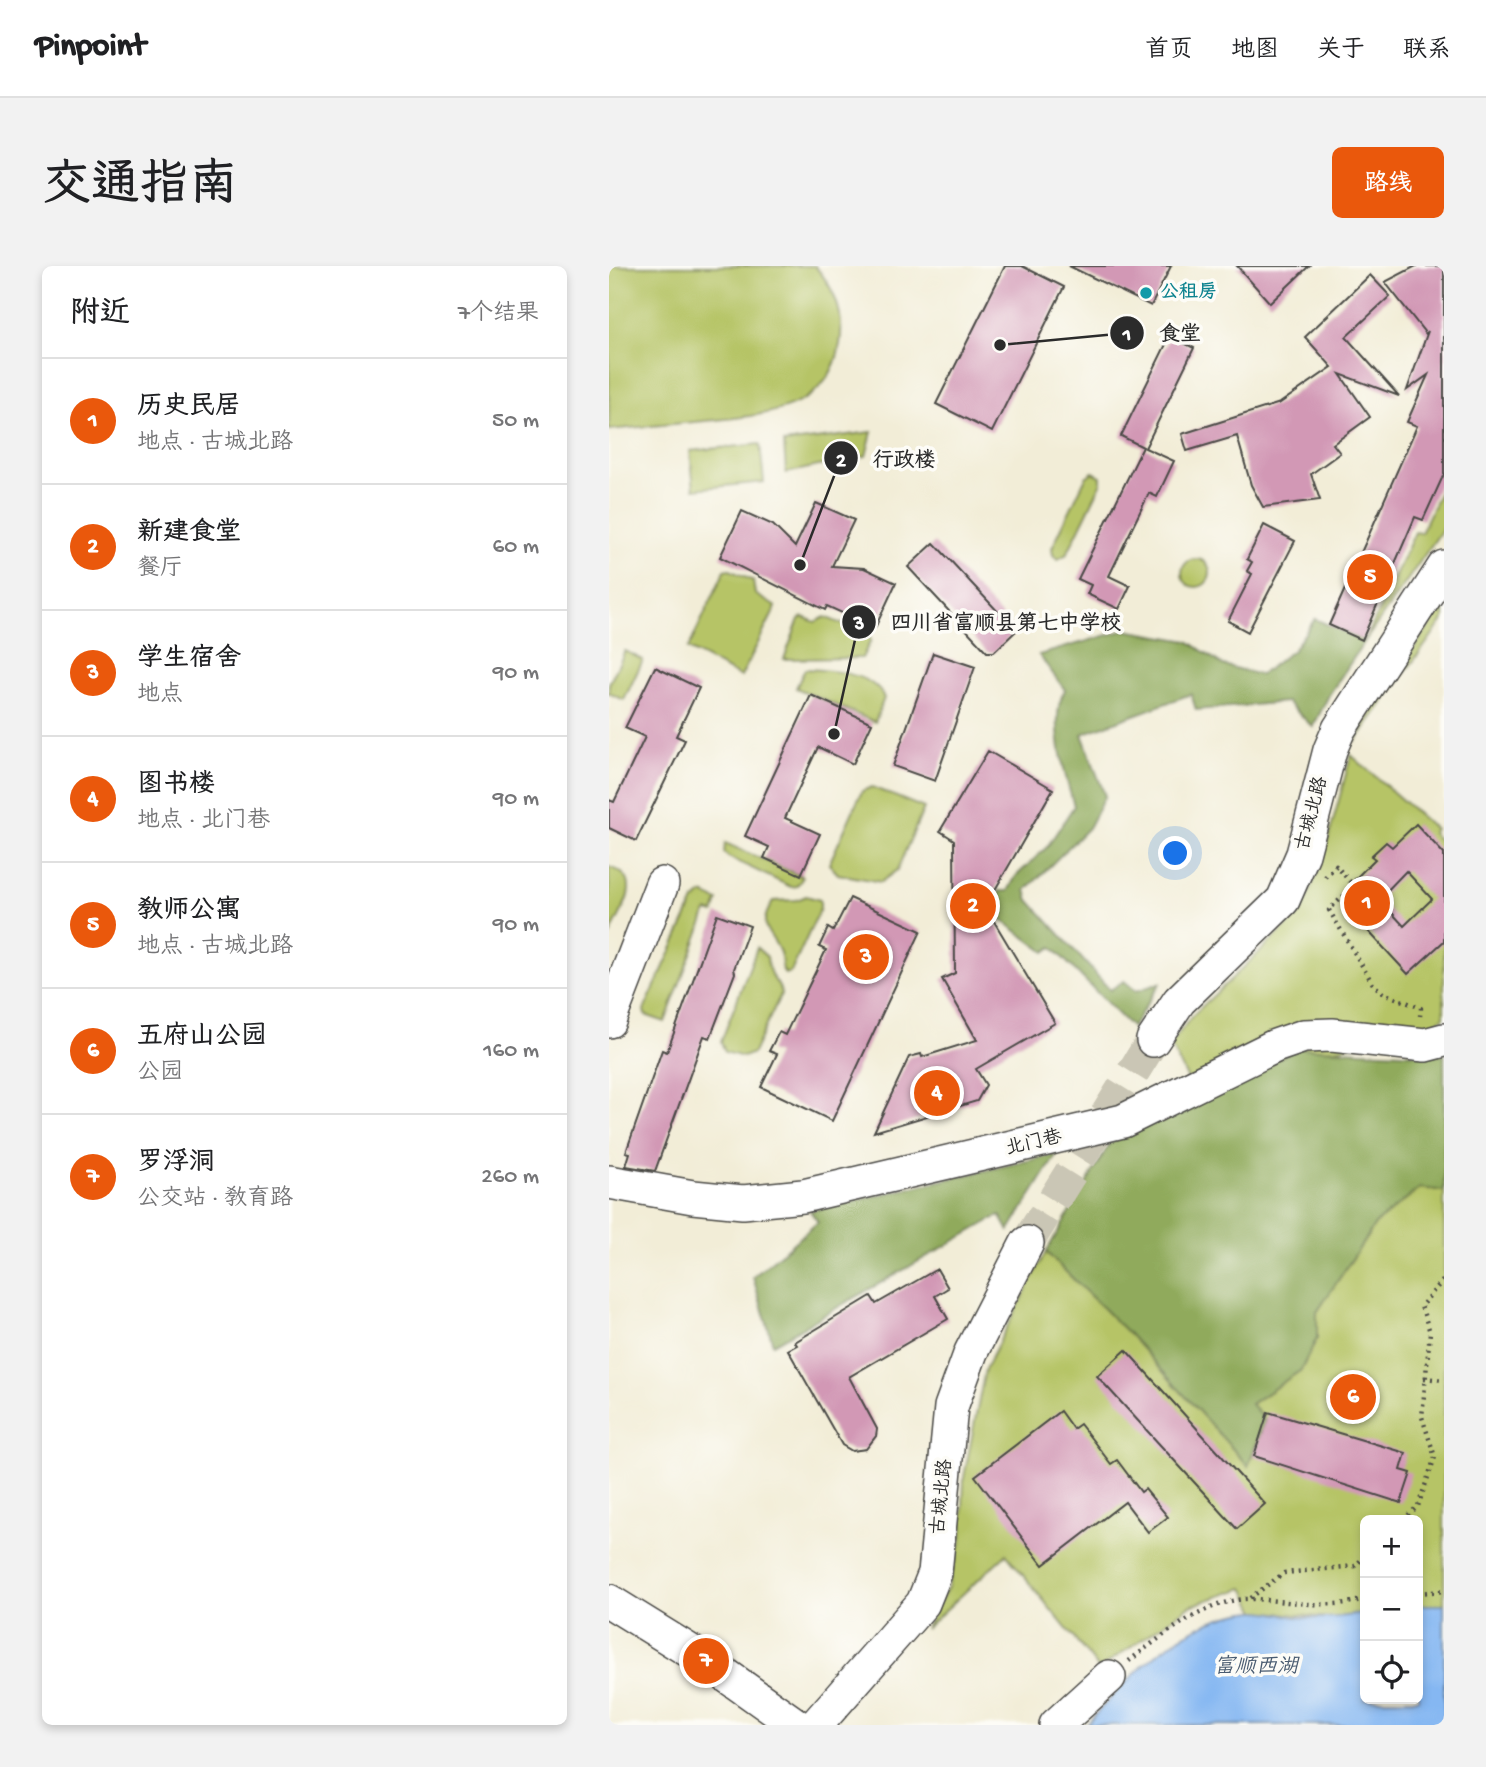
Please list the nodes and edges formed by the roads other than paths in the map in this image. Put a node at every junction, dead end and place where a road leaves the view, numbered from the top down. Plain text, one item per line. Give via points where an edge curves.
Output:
1 (1444, 567) edge
2 (662, 884) dead end
3 (609, 1021) edge
4 (1153, 1040) tunnel mouth
5 (1430, 1042) edge
6 (609, 1182) edge
7 (1027, 1243) tunnel mouth
8 (609, 1601) edge
9 (1109, 1677) road end
10 (796, 1725) edge
11 (816, 1725) edge
12 (1056, 1725) edge

1 - 4 street, 古城北路 via 1339,729 1303,854 1283,900 1179,1001
2 - 3 street
5 - 6 street, 北门巷 via 1304,1036 1123,1121 803,1196 743,1202
7 - 11 street, 古城北路 via 971,1352 951,1407 935,1573 923,1603
8 - 10 street via 706,1661
9 - 12 street

